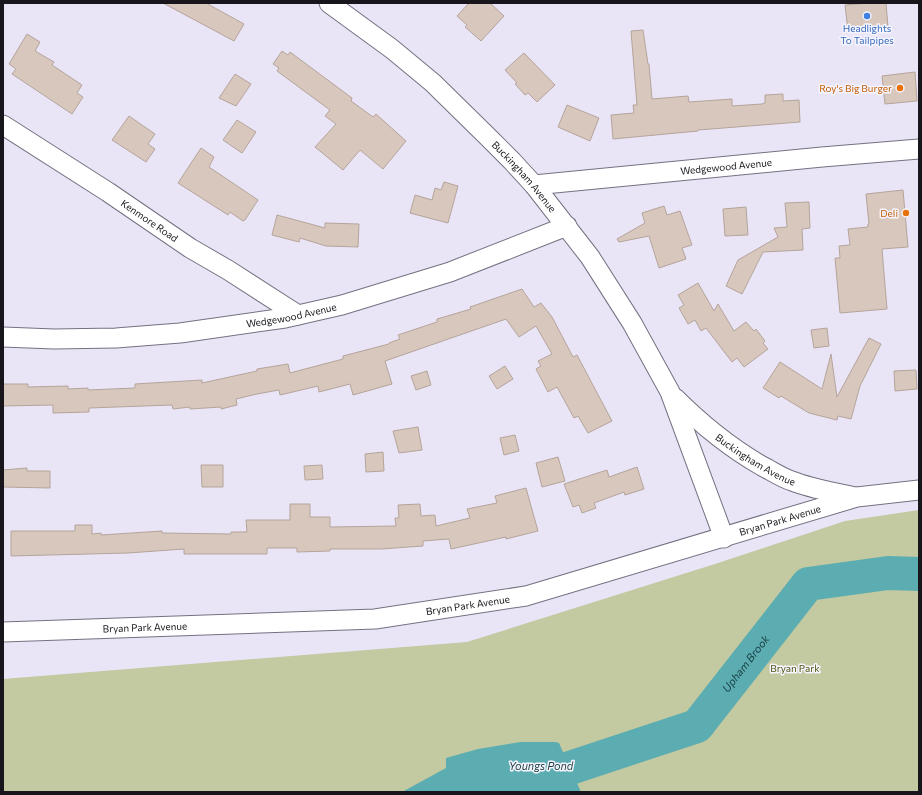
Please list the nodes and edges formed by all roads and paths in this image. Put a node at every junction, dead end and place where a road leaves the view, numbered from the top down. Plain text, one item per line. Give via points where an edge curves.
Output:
1 (329, 3) edge
2 (3, 125) edge
3 (919, 149) edge
4 (534, 185) junction
5 (567, 226) junction
6 (298, 315) junction
7 (3, 337) edge
8 (670, 392) junction
9 (919, 490) edge
10 (858, 497) junction
11 (724, 538) junction
12 (3, 632) edge

1 - 4 street, Buckingham Avenue via 392,49 432,83 512,160
2 - 6 street, Kenmore Road via 190,248
3 - 4 street, Wedgewood Avenue
4 - 5 street, Buckingham Avenue
5 - 6 street, Wedgewood Avenue via 450,272 342,305
5 - 8 street, Buckingham Avenue via 624,310
6 - 7 street, Wedgewood Avenue via 180,333 116,338
8 - 10 street, Buckingham Avenue via 716,436 764,467 792,482
8 - 11 street, Buckingham Avenue
9 - 10 street, Bryan Park Avenue
10 - 11 street, Bryan Park Avenue
11 - 12 street, Bryan Park Avenue via 526,596 375,619

